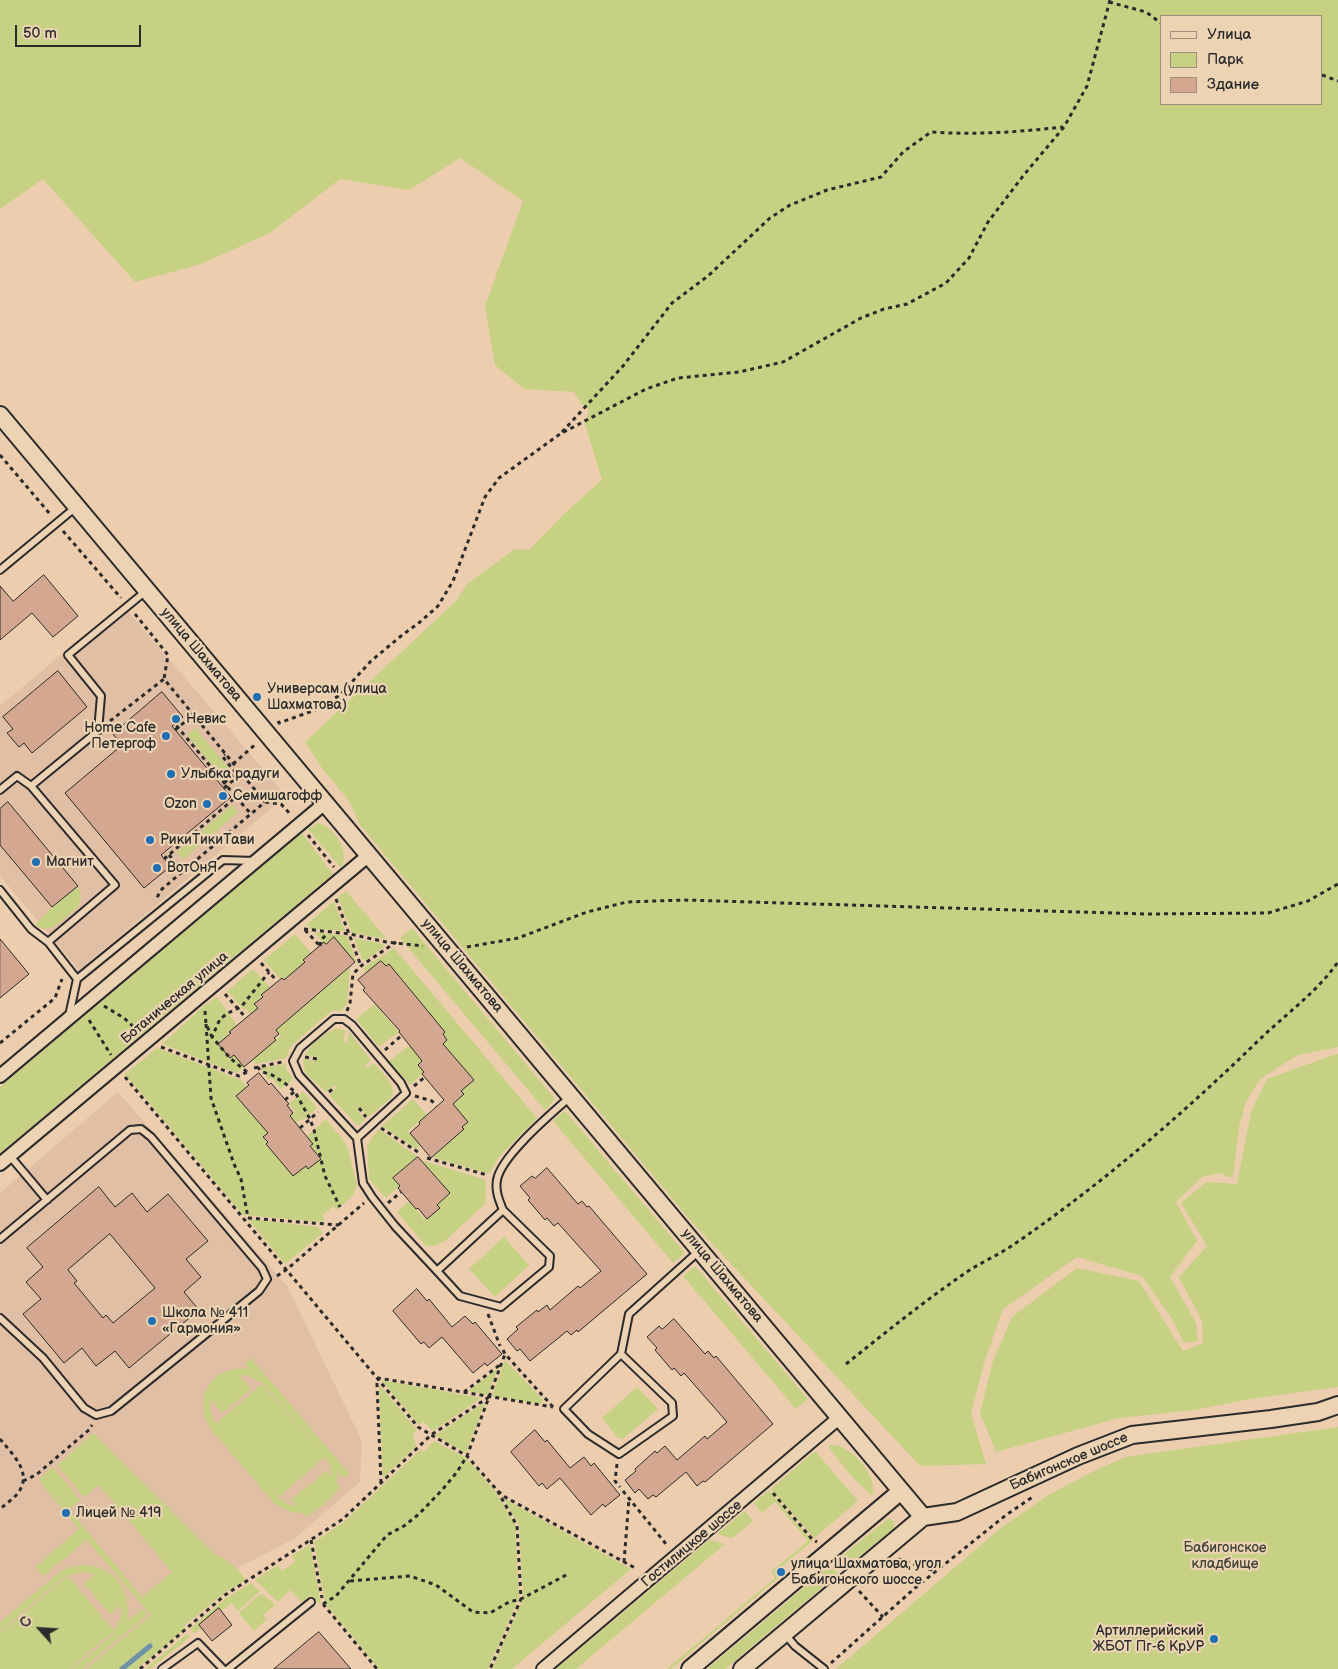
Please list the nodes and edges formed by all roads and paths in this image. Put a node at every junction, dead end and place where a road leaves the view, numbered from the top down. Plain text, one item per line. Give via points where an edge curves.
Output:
1 (1110, 1) edge
2 (1160, 22) edge
3 (1323, 75) edge
4 (1338, 81) edge
5 (1064, 127) junction
6 (0, 415) edge
7 (560, 434) junction
8 (0, 455) edge
9 (77, 507) junction
10 (57, 523) junction
11 (0, 570) edge
12 (147, 590) junction
13 (128, 606) junction
14 (164, 679) junction
15 (193, 715) junction
16 (279, 723) dead end
17 (175, 724) dead end
18 (177, 729) junction
19 (98, 731) junction
20 (257, 743) dead end
21 (225, 754) junction
22 (233, 764) junction
23 (241, 774) junction
24 (31, 786) junction
25 (225, 786) junction
26 (0, 790) edge
27 (236, 797) junction
28 (265, 802) junction
29 (325, 803) junction
30 (251, 814) junction
31 (295, 819) dead end
32 (305, 831) dead end
33 (169, 855) junction
34 (369, 855) junction
35 (164, 859) dead end
36 (256, 861) junction
37 (183, 871) junction
38 (338, 871) dead end
39 (1338, 884) edge
40 (0, 890) edge
41 (336, 897) dead end
42 (154, 904) dead end
43 (304, 929) dead end
44 (313, 931) dead end
45 (328, 932) junction
46 (350, 934) junction
47 (48, 942) junction
48 (397, 942) junction
49 (447, 949) junction
50 (259, 960) dead end
51 (1338, 962) edge
52 (361, 966) junction
53 (69, 969) junction
54 (269, 972) junction
55 (77, 979) junction
56 (277, 982) dead end
57 (222, 990) dead end
58 (100, 1004) dead end
59 (205, 1005) dead end
60 (238, 1008) junction
61 (86, 1015) dead end
62 (68, 1018) junction
63 (246, 1018) dead end
64 (344, 1019) junction
65 (206, 1024) junction
66 (142, 1035) dead end
67 (212, 1036) junction
68 (0, 1043) edge
69 (156, 1045) dead end
70 (114, 1058) dead end
71 (317, 1059) dead end
72 (293, 1061) junction
73 (209, 1065) junction
74 (122, 1074) dead end
75 (0, 1076) edge
76 (306, 1082) junction
77 (335, 1087) dead end
78 (295, 1092) junction
79 (406, 1093) junction
80 (328, 1094) dead end
81 (571, 1096) junction
82 (286, 1100) dead end
83 (326, 1105) junction
84 (436, 1106) dead end
85 (359, 1108) dead end
86 (310, 1119) junction
87 (370, 1120) junction
88 (300, 1128) dead end
89 (357, 1138) junction
90 (421, 1154) dead end
91 (427, 1158) dead end
92 (5, 1160) edge
93 (497, 1178) junction
94 (372, 1197) junction
95 (47, 1200) junction
96 (340, 1207) dead end
97 (503, 1210) junction
98 (242, 1218) junction
99 (248, 1218) junction
100 (340, 1225) junction
101 (0, 1239) edge
102 (700, 1250) junction
103 (286, 1270) junction
104 (437, 1271) junction
105 (267, 1279) junction
106 (486, 1304) junction
107 (0, 1318) edge
108 (500, 1346) dead end
109 (503, 1350) dead end
110 (505, 1354) junction
111 (621, 1354) junction
112 (502, 1364) junction
113 (846, 1364) dead end
114 (378, 1378) junction
115 (464, 1392) junction
116 (489, 1397) junction
117 (1338, 1405) edge
118 (553, 1407) junction
119 (564, 1408) junction
120 (96, 1415) junction
121 (840, 1417) junction
122 (431, 1436) junction
123 (0, 1439) edge
124 (618, 1454) junction
125 (467, 1456) junction
126 (23, 1481) junction
127 (381, 1483) junction
128 (620, 1487) dead end
129 (768, 1487) dead end
130 (496, 1490) junction
131 (623, 1491) dead end
132 (901, 1491) junction
133 (1039, 1492) dead end
134 (629, 1499) junction
135 (0, 1509) edge
136 (923, 1517) junction
137 (812, 1539) dead end
138 (311, 1540) junction
139 (666, 1544) dead end
140 (896, 1559) dead end
141 (624, 1562) junction
142 (637, 1569) dead end
143 (935, 1571) junction
144 (568, 1574) dead end
145 (350, 1581) junction
146 (858, 1590) dead end
147 (521, 1599) junction
148 (311, 1602) dead end
149 (323, 1604) junction
150 (883, 1617) junction
151 (784, 1633) junction
152 (140, 1669) edge
153 (162, 1669) edge
154 (223, 1669) edge
155 (228, 1669) edge
156 (377, 1669) edge
157 (490, 1669) edge
158 (542, 1669) edge
159 (690, 1669) edge
160 (742, 1669) edge
161 (825, 1669) edge

1 - 2 path via 1146,12
1 - 5 path via 1087,86
3 - 4 path
5 - 7 path via 1022,176 988,222 968,258 946,283 907,304 860,318 783,362 739,372 678,378 646,389
5 - 7 path via 1009,133 931,132 903,152 881,177 827,190 790,205 770,218 708,276 672,303 623,366
6 - 9 street, улица Шахматова
7 - 16 path via 499,478 484,497 453,581 438,606 371,661 340,695 315,710
8 - 10 path
9 - 10 lane
9 - 12 street, улица Шахматова
10 - 11 lane
10 - 13 path
12 - 13 lane
12 - 29 street, улица Шахматова
13 - 14 path via 168,655
13 - 19 lane via 68,655 101,696
14 - 15 path
14 - 19 path
15 - 18 path
15 - 21 path
17 - 18 path
18 - 25 path
19 - 24 lane
20 - 22 path
21 - 22 path
21 - 25 path via 222,756 236,773
22 - 23 path
23 - 25 path
23 - 28 path
24 - 26 lane via 17,776
24 - 47 lane via 115,885
25 - 27 path
27 - 30 path
27 - 33 path
28 - 30 path
28 - 31 path via 281,804
29 - 34 street, улица Шахматова
29 - 36 street
30 - 37 path
32 - 38 path
33 - 35 path
33 - 37 path
34 - 49 street, улица Шахматова
34 - 92 street, Ботаническая улица
36 - 55 lane via 223,860
36 - 62 street
37 - 42 path via 162,889
39 - 49 path via 1308,901 1268,913 1146,914 684,900 627,902 587,912 518,938
40 - 47 lane
41 - 46 path
43 - 45 path via 320,946
44 - 45 path
45 - 46 path
46 - 48 path
46 - 52 path
47 - 53 lane
48 - 49 path
48 - 52 path
49 - 81 street, улица Шахматова
50 - 54 path
51 - 113 path via 1328,977 1151,1140 1012,1246 927,1299
52 - 64 path via 353,974 350,1003
53 - 55 lane
53 - 68 path via 55,998
54 - 56 path
54 - 60 path
55 - 62 lane
57 - 60 path
58 - 66 path via 124,1018
59 - 65 path
60 - 63 path
60 - 67 path via 220,1019
61 - 70 path
62 - 75 street
64 - 72 lane via 334,1019 300,1048
64 - 79 lane via 401,1083
65 - 67 path
65 - 73 path
67 - 73 path via 230,1058 248,1072 240,1076
69 - 73 path
71 - 72 path via 304,1057
72 - 76 lane
72 - 78 path via 256,1068 279,1079
73 - 99 path via 211,1098 242,1179
74 - 98 path
76 - 78 path
76 - 83 lane
77 - 80 path
78 - 82 path
78 - 86 path
79 - 84 path via 432,1101
79 - 87 lane
81 - 93 lane via 505,1161
81 - 102 street, улица Шахматова
83 - 86 path
83 - 89 lane
85 - 87 path
86 - 88 path
86 - 96 path via 325,1176
87 - 89 lane
87 - 90 path
89 - 94 lane via 363,1183
91 - 93 path
92 - 95 lane
93 - 97 lane via 497,1195
94 - 100 path
94 - 104 lane
95 - 101 lane
95 - 105 lane via 130,1130 142,1129 262,1268
97 - 104 lane
97 - 106 lane via 550,1256 548,1267 501,1307
98 - 99 path
98 - 103 path
99 - 100 path
100 - 103 path
102 - 111 lane via 629,1314
102 - 121 street, улица Шахматова
103 - 105 path
103 - 114 path
104 - 106 lane via 460,1296
105 - 120 lane via 259,1291 110,1410
106 - 108 path
107 - 120 lane via 43,1358 84,1408
109 - 110 path
110 - 112 path
110 - 118 path
111 - 119 lane
111 - 124 lane via 672,1403 673,1416
112 - 115 path
112 - 116 path
114 - 115 path
114 - 122 path via 418,1427
114 - 127 path
115 - 116 path
116 - 118 path
116 - 122 path
116 - 125 path
117 - 136 street, Бабигонское шоссе via 1318,1412 1271,1419 1132,1435 1078,1456 957,1512
118 - 119 path
119 - 124 lane via 588,1434
120 - 126 path via 90,1429
121 - 132 street, улица Шахматова
121 - 158 street, Гостилицкое шоссе
122 - 125 path
122 - 127 path
123 - 126 path via 21,1465
124 - 128 path via 615,1481
125 - 130 path
125 - 145 path via 444,1489 419,1514 388,1535
126 - 135 path via 17,1494
127 - 138 path via 343,1519
129 - 137 path
130 - 141 path
130 - 147 path via 517,1526
131 - 134 path
132 - 136 street, улица Шахматова
132 - 159 street
133 - 143 path
134 - 139 path
134 - 141 path
136 - 151 street
138 - 149 path
138 - 152 path via 225,1595
140 - 143 path
141 - 142 path
143 - 150 path
144 - 147 path
145 - 147 path via 410,1576 436,1585 473,1612 490,1613
145 - 149 path
146 - 150 path
147 - 157 path
148 - 155 lane
149 - 156 path
150 - 161 path
151 - 160 street
151 - 161 lane via 795,1646
153 - 154 lane via 198,1643

